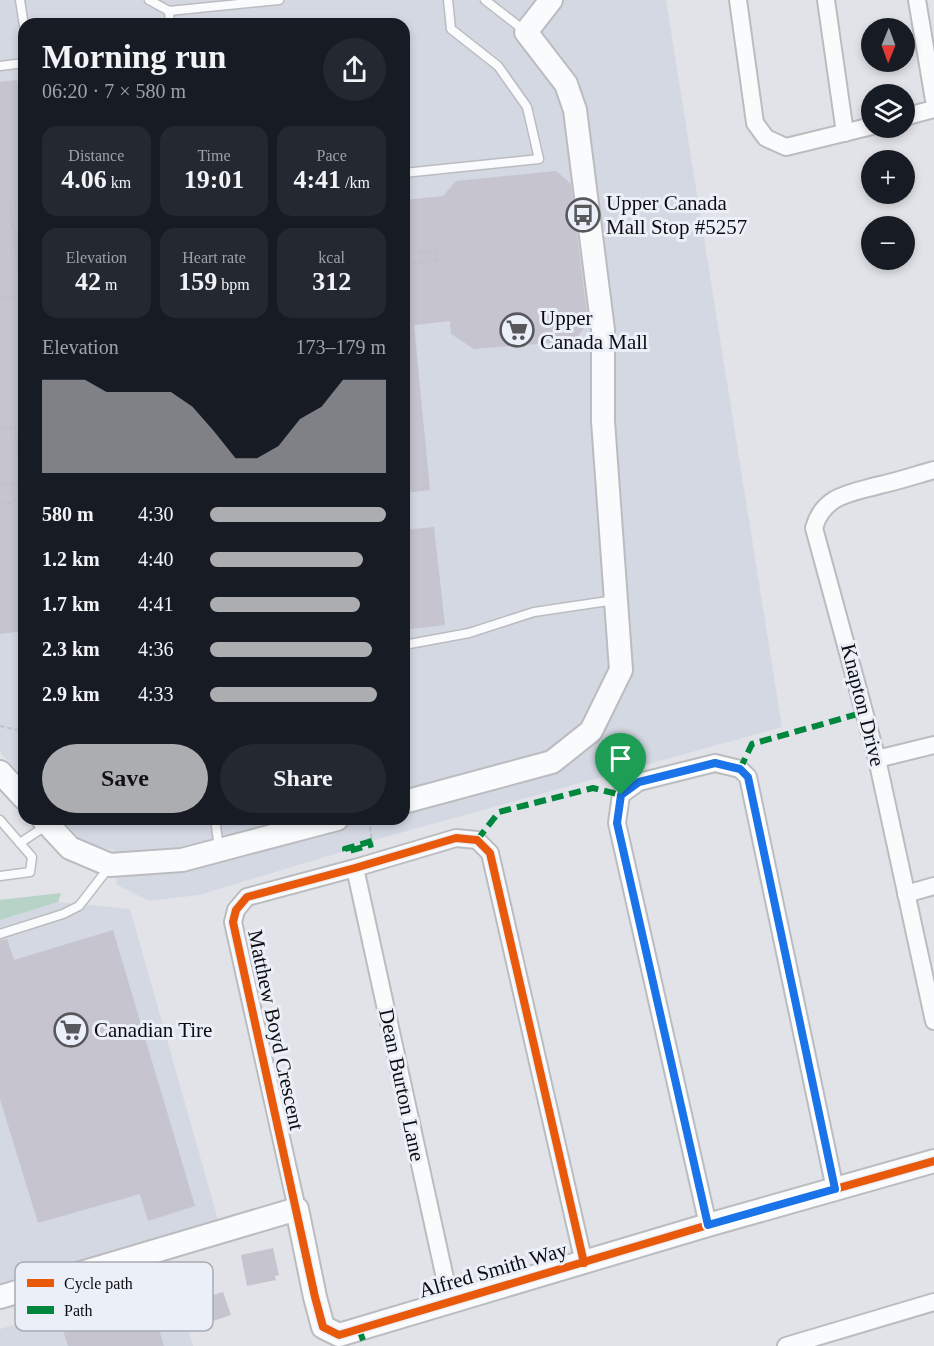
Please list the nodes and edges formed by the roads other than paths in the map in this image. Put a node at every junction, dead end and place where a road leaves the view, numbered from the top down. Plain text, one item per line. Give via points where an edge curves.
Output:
1 (20, 0) edge
2 (149, 0) edge
3 (279, 0) edge
4 (448, 0) edge
5 (485, 0) edge
6 (551, 0) edge
7 (738, 0) edge
8 (826, 0) edge
9 (917, 0) edge
10 (263, 1) edge
11 (243, 2) edge
12 (169, 11) junction
13 (23, 18) edge
14 (170, 18) edge
15 (526, 32) junction
16 (18, 64) edge
17 (0, 66) edge
18 (934, 100) edge
19 (934, 109) edge
20 (915, 114) edge
21 (861, 129) edge
22 (845, 133) junction
23 (410, 172) edge
24 (934, 470) edge
25 (616, 600) junction
26 (410, 644) edge
27 (934, 745) edge
28 (877, 759) junction
29 (0, 772) edge
30 (18, 792) edge
31 (410, 800) edge
32 (0, 820) edge
33 (41, 825) edge
34 (50, 825) edge
35 (216, 825) edge
36 (315, 825) edge
37 (20, 843) junction
38 (219, 850) junction
39 (110, 865) junction
40 (355, 868) junction
41 (0, 876) edge
42 (934, 886) edge
43 (906, 894) junction
44 (0, 934) edge
45 (934, 1021) edge
46 (934, 1161) edge
47 (835, 1189) junction
48 (297, 1209) junction
49 (708, 1225) junction
50 (118, 1262) edge
51 (584, 1263) junction
52 (15, 1293) edge
53 (0, 1297) edge
54 (450, 1301) junction
55 (934, 1302) edge
56 (339, 1335) joint
57 (786, 1346) edge

1 - 13 lane
2 - 12 lane
3 - 10 lane
4 - 23 lane via 451,29 498,66 527,107 539,159
5 - 15 lane
6 - 15 street
7 - 22 street via 755,123 762,134 786,147
8 - 22 street
9 - 18 street
10 - 11 lane
11 - 12 lane
12 - 14 lane
15 - 25 street via 566,84 575,110 603,330 603,421
16 - 17 lane
19 - 20 street
21 - 22 street
24 - 28 street, Knapton Drive via 837,498 817,515 814,528
25 - 26 lane via 534,612 469,633
25 - 31 street via 621,670 591,731 552,762
27 - 28 street
28 - 43 street, Knapton Drive
29 - 30 street
32 - 37 lane
33 - 37 lane
34 - 39 street via 70,848
35 - 38 lane
36 - 38 street
37 - 41 lane via 32,857 30,872
38 - 39 street via 182,860
39 - 44 lane via 79,906
40 - 48 street, Matthew Boyd Crescent via 247,897 236,910 233,922
40 - 51 street, Matthew Boyd Crescent via 456,838 477,840 490,853
40 - 54 street, Dean Burton Lane
42 - 43 street
43 - 45 street, Knapton Drive
46 - 47 street, Alfred Smith Way
47 - 49 street, Alfred Smith Way
47 - 49 street via 748,777 740,769 715,763 639,782 621,795 617,823
48 - 50 street
48 - 56 street, Matthew Boyd Crescent via 323,1327
49 - 51 street, Alfred Smith Way
51 - 54 street, Alfred Smith Way
52 - 53 street
54 - 56 street, Alfred Smith Way
55 - 57 street

